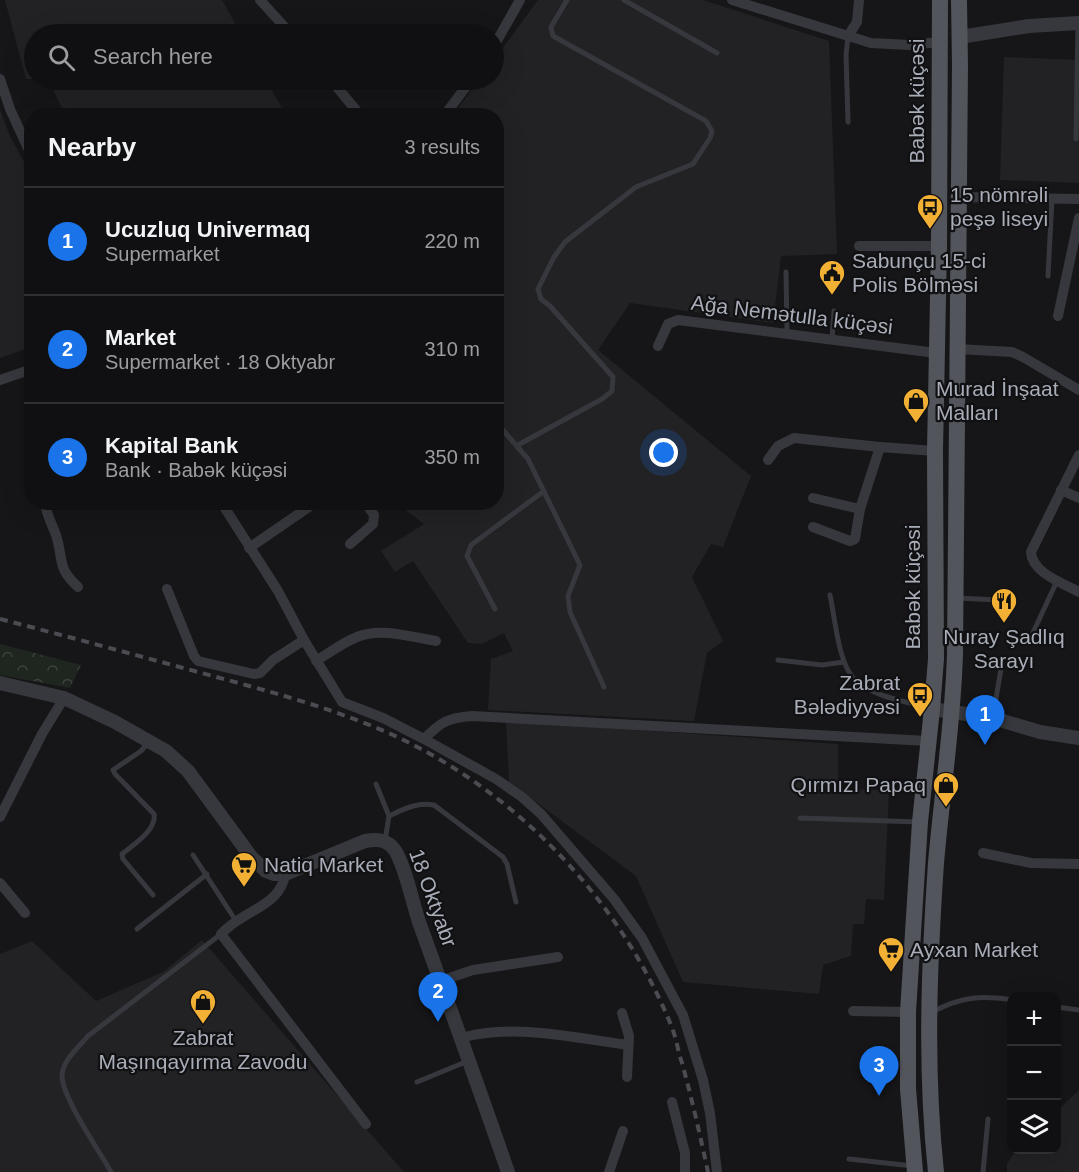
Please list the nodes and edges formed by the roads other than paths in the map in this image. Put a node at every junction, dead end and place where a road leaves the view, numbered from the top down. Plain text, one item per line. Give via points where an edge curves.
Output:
1 (260, 0) edge
2 (520, 0) edge
3 (567, 0) edge
4 (624, 0) edge
5 (732, 0) edge
6 (859, 0) edge
7 (939, 0) edge
8 (959, 0) edge
9 (1078, 23) edge
10 (282, 24) edge
11 (504, 28) edge
12 (848, 36) junction
13 (960, 37) junction
14 (939, 42) junction
15 (717, 53) dead end
16 (1, 84) edge
17 (339, 90) edge
18 (464, 90) edge
19 (354, 108) edge
20 (450, 108) edge
21 (848, 122) dead end
22 (1076, 139) dead end
23 (24, 141) edge
24 (959, 197) junction
25 (1053, 199) junction
26 (1079, 199) edge
27 (1079, 218) edge
28 (859, 246) dead end
29 (939, 246) junction
30 (786, 272) dead end
31 (1048, 276) dead end
32 (834, 311) dead end
33 (1058, 316) dead end
34 (788, 334) junction
35 (832, 339) junction
36 (658, 346) dead end
37 (957, 349) junction
38 (936, 352) junction
39 (24, 372) edge
40 (0, 380) edge
41 (1079, 390) edge
42 (504, 430) edge
43 (518, 445) junction
44 (880, 447) junction
45 (935, 451) junction
46 (1079, 455) edge
47 (768, 460) dead end
48 (1061, 490) junction
49 (544, 491) junction
50 (813, 498) dead end
51 (1079, 498) edge
52 (860, 509) junction
53 (46, 510) edge
54 (226, 510) edge
55 (304, 510) edge
56 (371, 510) edge
57 (813, 527) dead end
58 (350, 544) dead end
59 (249, 548) junction
60 (1057, 581) junction
61 (78, 587) dead end
62 (167, 589) dead end
63 (1079, 592) edge
64 (830, 595) dead end
65 (956, 598) junction
66 (998, 600) dead end
67 (495, 609) dead end
68 (1030, 639) dead end
69 (304, 640) junction
70 (436, 641) dead end
71 (778, 660) dead end
72 (316, 661) junction
73 (844, 662) junction
74 (1002, 663) dead end
75 (0, 683) edge
76 (604, 687) dead end
77 (64, 698) junction
78 (932, 709) junction
79 (952, 712) junction
80 (993, 718) junction
81 (1079, 738) edge
82 (424, 739) junction
83 (150, 741) junction
84 (928, 741) junction
85 (376, 784) dead end
86 (389, 816) junction
87 (0, 817) edge
88 (800, 818) dead end
89 (920, 822) junction
90 (385, 841) junction
91 (983, 853) dead end
92 (193, 855) dead end
93 (1079, 864) edge
94 (207, 874) junction
95 (285, 874) junction
96 (0, 883) edge
97 (153, 895) dead end
98 (516, 902) dead end
99 (25, 913) dead end
100 (236, 921) junction
101 (137, 929) dead end
102 (221, 934) junction
103 (558, 957) dead end
104 (440, 981) junction
105 (1007, 999) edge
106 (1061, 1008) edge
107 (1079, 1010) edge
108 (853, 1011) dead end
109 (908, 1012) junction
110 (622, 1013) dead end
111 (928, 1014) junction
112 (461, 1038) junction
113 (628, 1045) junction
114 (469, 1061) junction
115 (627, 1077) dead end
116 (417, 1082) dead end
117 (672, 1102) dead end
118 (988, 1119) dead end
119 (366, 1124) dead end
120 (623, 1131) dead end
121 (849, 1159) dead end
122 (915, 1169) edge
123 (111, 1172) edge
124 (508, 1172) edge
125 (609, 1172) edge
126 (685, 1172) edge
127 (717, 1172) edge
128 (936, 1172) edge
129 (983, 1172) edge

1 - 10 street
2 - 11 street
3 - 43 lane via 551,27 553,36 706,121 712,131 693,164 636,187 565,242 554,256 538,289 541,299 613,377 612,391
4 - 15 lane
5 - 12 street
6 - 12 street via 857,22
7 - 14 main road, Babək küçəsi
8 - 13 main road, Babək küçəsi
9 - 13 street
9 - 22 lane
12 - 14 street via 871,43
12 - 21 lane
13 - 14 main road
13 - 24 main road, Babək küçəsi
14 - 29 main road, Babək küçəsi
16 - 23 street
17 - 19 street
18 - 20 street
24 - 25 street
24 - 37 main road, Babək küçəsi
25 - 26 street
25 - 31 lane
27 - 33 street
28 - 29 street
29 - 38 main road, Babək küçəsi
30 - 34 lane
32 - 35 lane
34 - 35 street, Ağa Nemətulla küçəsi
34 - 36 street, Ağa Nemətulla küçəsi via 678,320 668,324
35 - 38 street, Ağa Nemətulla küçəsi
37 - 41 street via 1017,354
37 - 65 main road, Babək küçəsi
38 - 45 main road, Babək küçəsi
39 - 40 street
42 - 43 lane
43 - 49 lane
44 - 45 street
44 - 47 street via 794,438 778,446
44 - 52 street
45 - 78 main road, Babək küçəsi via 936,659
46 - 48 street
48 - 51 street
48 - 60 street via 1030,552 1037,567
49 - 67 lane via 471,545 470,562
49 - 76 lane via 580,565 568,596 570,612
50 - 52 street
52 - 57 street via 855,539 850,541
53 - 61 street via 65,576
54 - 59 street
55 - 59 street
56 - 58 street via 375,515 373,524
59 - 69 street
60 - 63 street
60 - 68 lane
62 - 69 street via 198,661 260,673
64 - 73 lane
65 - 66 lane
65 - 79 main road, Babək küçəsi
69 - 72 street
70 - 72 street via 373,633 358,636
71 - 73 lane via 822,665
72 - 82 street via 342,702
73 - 78 lane via 854,679 867,687
74 - 80 lane
75 - 77 street
77 - 83 street
77 - 87 street
78 - 79 street
78 - 84 main road, Babək küçəsi
79 - 80 street
79 - 111 main road, Babək küçəsi via 936,863
80 - 81 street
82 - 84 street via 442,722 471,716
82 - 127 street via 522,797 588,867 642,939 678,1003 693,1045 710,1113
83 - 95 street via 188,771 252,858 266,871
83 - 97 lane via 114,770 154,814 152,827 122,854
84 - 89 main road, Babək küçəsi
85 - 86 lane
86 - 90 lane
86 - 98 lane via 424,803 440,808 503,857
88 - 89 lane
89 - 109 main road, Babək küçəsi
90 - 95 street, 18 Oktyabr via 365,841
90 - 104 street, 18 Oktyabr via 400,861
91 - 93 street via 1031,863
92 - 94 lane
94 - 100 lane
94 - 101 lane
95 - 100 street via 274,898
96 - 99 street
100 - 102 street
102 - 119 street
102 - 123 lane via 88,1036 70,1056 62,1074 64,1090
103 - 104 street via 473,970
104 - 112 street, 18 Oktyabr
105 - 111 lane via 986,996 961,999
106 - 107 lane
108 - 109 street
109 - 122 main road, Babək küçəsi via 908,1089
110 - 113 street
111 - 128 main road, Babək küçəsi
112 - 113 street via 491,1031 514,1031
112 - 114 street, 18 Oktyabr
113 - 115 street
114 - 116 lane
114 - 124 street, 18 Oktyabr
117 - 126 street via 685,1153
118 - 129 lane
120 - 125 street
121 - 122 lane

